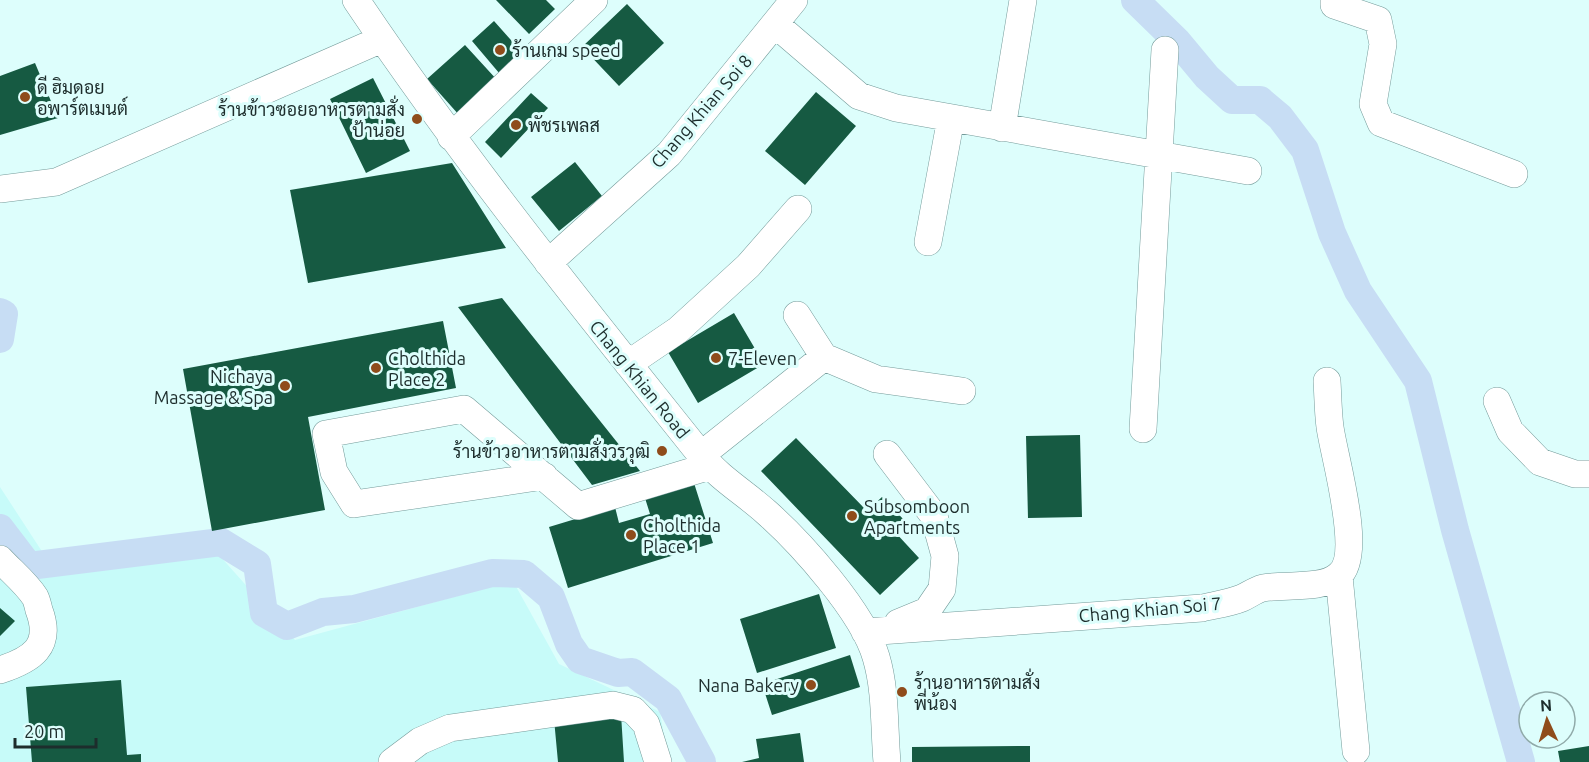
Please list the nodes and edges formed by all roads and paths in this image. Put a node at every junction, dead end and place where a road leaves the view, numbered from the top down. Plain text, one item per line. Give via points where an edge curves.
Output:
1 (356, 0) edge
2 (594, 0) edge
3 (794, 0) edge
4 (1023, 0) edge
5 (1334, 3) edge
6 (775, 24) junction
7 (382, 39) junction
8 (1165, 50) dead end
9 (951, 118) junction
10 (1002, 128) junction
11 (451, 137) junction
12 (1159, 156) junction
13 (1248, 171) dead end
14 (1514, 174) dead end
15 (0, 189) edge
16 (798, 209) dead end
17 (928, 242) dead end
18 (548, 263) junction
19 (797, 315) dead end
20 (824, 357) junction
21 (628, 364) junction
22 (1327, 381) dead end
23 (962, 391) dead end
24 (1497, 401) dead end
25 (1143, 429) dead end
26 (887, 454) dead end
27 (705, 461) junction
28 (1589, 474) edge
29 (544, 476) junction
30 (0, 559) edge
31 (1339, 576) junction
32 (865, 632) junction
33 (0, 670) edge
34 (1356, 751) dead end
35 (392, 762) edge
36 (658, 762) edge
37 (887, 762) edge

1 - 7 street, Chang Khian Road
2 - 11 street
3 - 6 street, Chang Khian Soi 8
4 - 10 street
5 - 14 street via 1378,20 1383,44 1373,104 1382,123
6 - 9 street via 859,96 896,108
6 - 18 street, Chang Khian Soi 8 via 669,154
7 - 11 street, Chang Khian Road
7 - 15 street via 56,182
8 - 12 street
9 - 10 street
9 - 17 street
10 - 12 street
11 - 18 street, Chang Khian Road
12 - 13 street
12 - 25 street
16 - 21 street via 748,266 678,330
18 - 21 street, Chang Khian Road
19 - 20 street
20 - 23 street via 876,379
20 - 27 street
21 - 27 street, Chang Khian Road
22 - 31 street via 1330,428 1349,539 1347,565
24 - 28 street via 1510,431 1540,462 1575,474
26 - 32 street via 934,516 945,556 942,590 927,611 904,622
27 - 29 street via 578,506
27 - 32 street, Chang Khian Road via 767,512 812,558
29 - 29 street via 354,504 334,472 326,434 464,409
30 - 33 street via 35,597 43,619 42,642 30,657
31 - 32 street, Chang Khian Soi 7 via 1328,581 1261,588 1241,598 1202,608
31 - 34 street
32 - 37 street, Chang Khian Road via 881,680
35 - 36 street via 420,741 450,728 614,705 633,710 646,724

